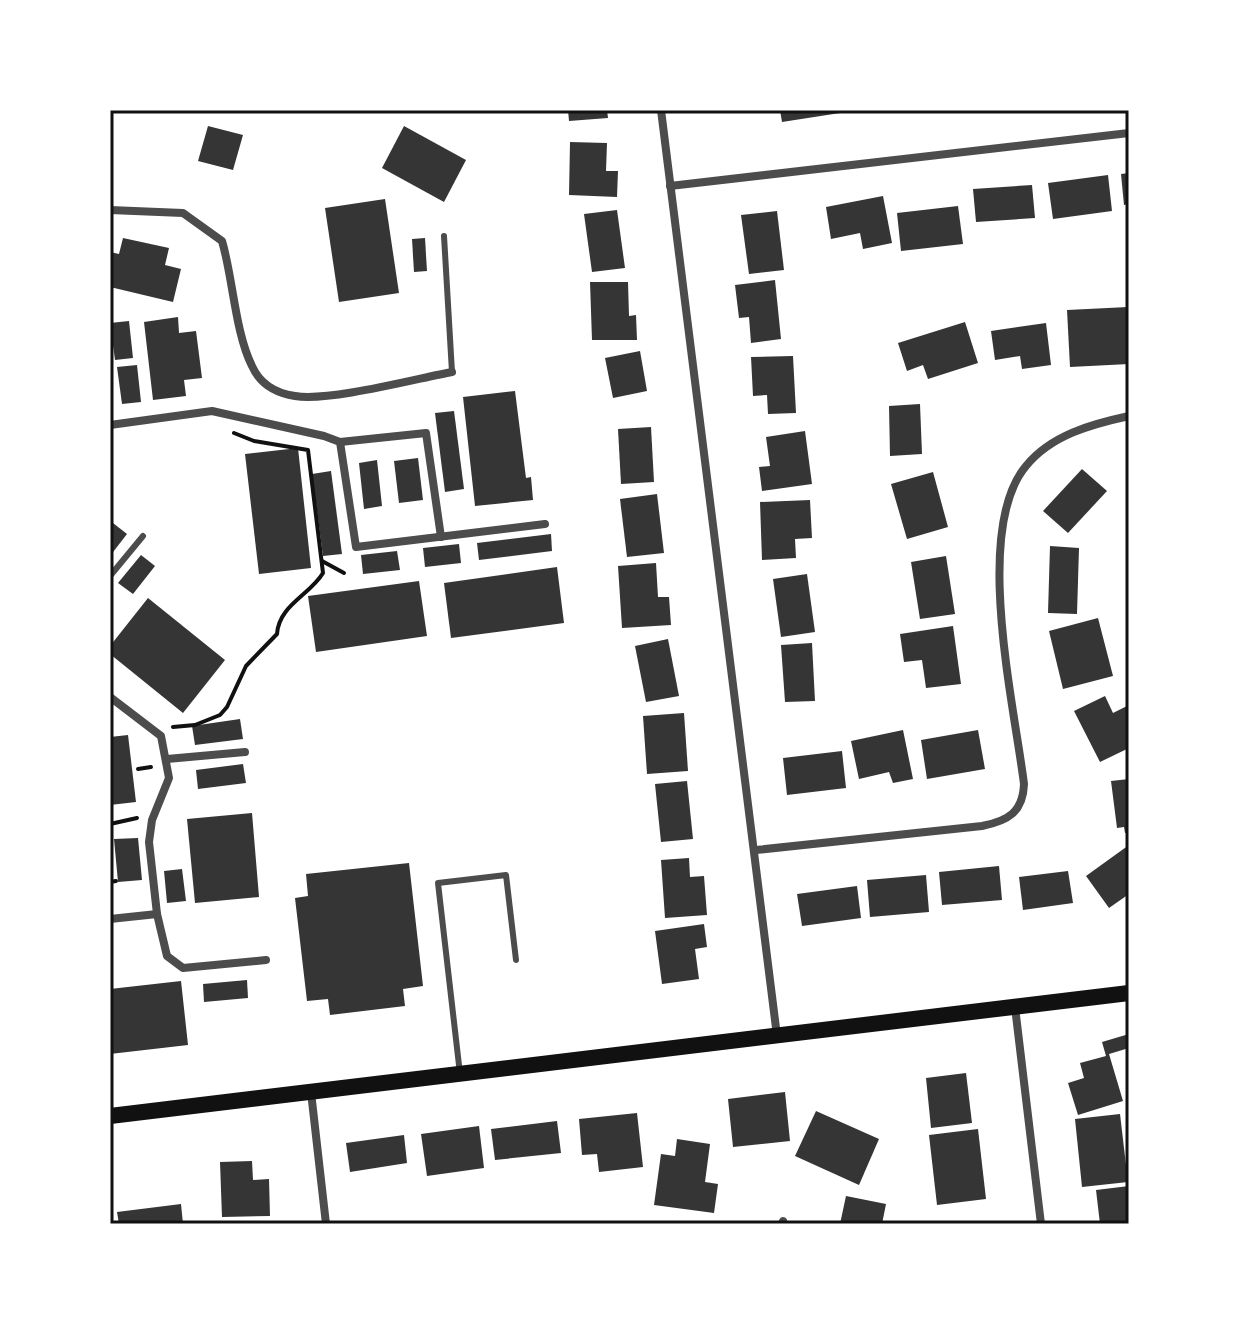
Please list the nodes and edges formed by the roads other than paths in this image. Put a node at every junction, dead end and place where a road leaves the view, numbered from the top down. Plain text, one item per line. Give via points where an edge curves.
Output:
1 (661, 110) edge
2 (1129, 133) edge
3 (670, 186) junction
4 (110, 210) edge
5 (444, 236) dead end
6 (452, 372) joint
7 (1129, 416) edge
8 (110, 418) edge
9 (110, 425) edge
10 (340, 442) junction
11 (545, 524) dead end
12 (143, 536) dead end
13 (441, 537) junction
14 (110, 576) edge
15 (110, 697) edge
16 (245, 752) dead end
17 (167, 759) junction
18 (756, 850) junction
19 (157, 914) junction
20 (110, 919) edge
21 (266, 960) dead end
22 (516, 960) dead end
23 (1129, 993) edge
24 (1015, 1007) junction
25 (777, 1036) junction
26 (460, 1074) junction
27 (311, 1092) junction
28 (110, 1116) edge
29 (326, 1224) edge
30 (1041, 1224) edge

1 - 3 street
2 - 3 street
3 - 18 street
4 - 6 street via 183,213 222,241 251,366 268,388 297,397
5 - 6 lane
7 - 18 street via 1077,430 1038,453 1024,467 1008,500 997,552 1024,784 1021,806 1006,819 982,826
8 - 9 street
9 - 10 street via 212,411
10 - 13 street via 426,433
10 - 13 street via 356,547
11 - 13 street
12 - 14 lane
15 - 17 street via 161,736
16 - 17 street
17 - 19 street via 169,778 149,842
18 - 25 street
19 - 20 street
19 - 21 street via 167,956 183,968
22 - 26 lane via 506,875 438,883
23 - 24 main road
24 - 25 main road
24 - 30 street
25 - 26 main road
26 - 27 main road
27 - 28 main road
27 - 29 street

